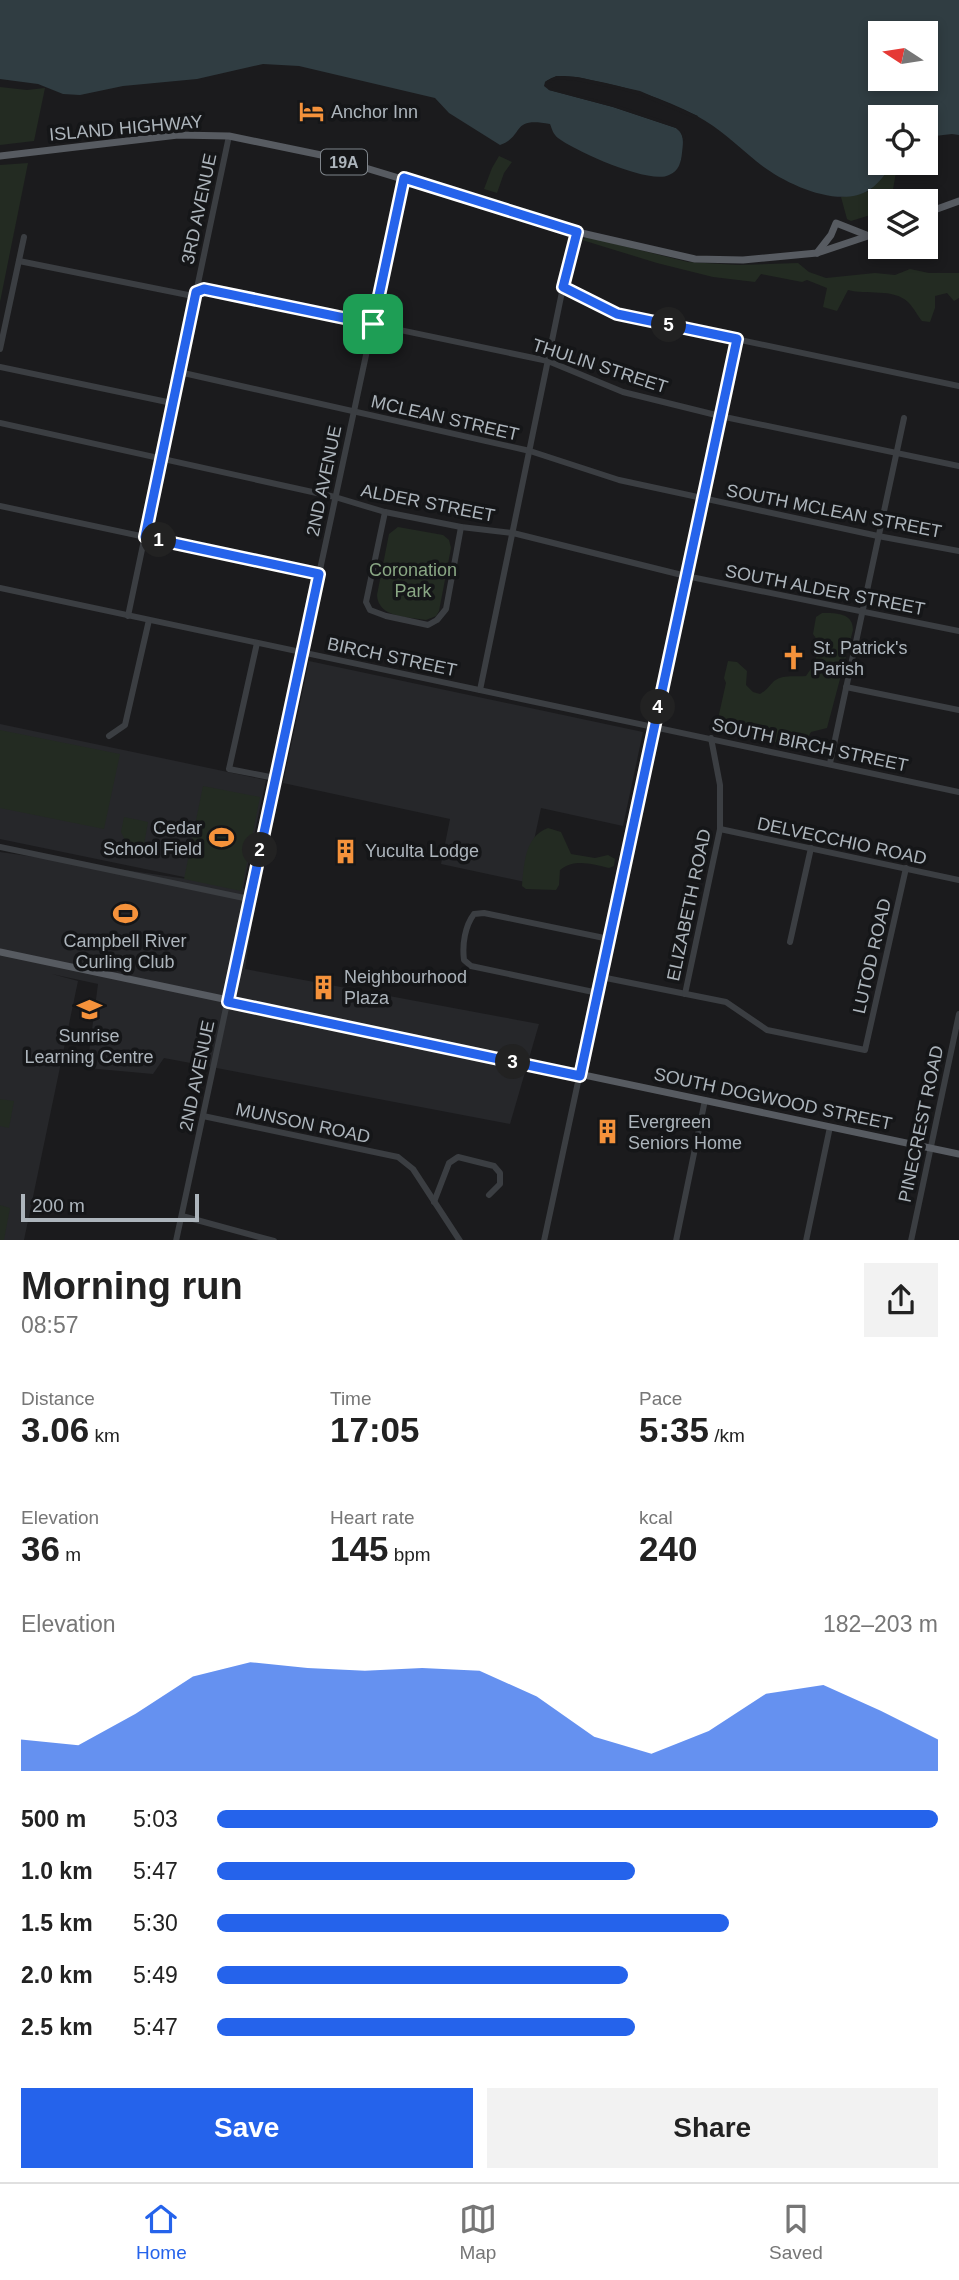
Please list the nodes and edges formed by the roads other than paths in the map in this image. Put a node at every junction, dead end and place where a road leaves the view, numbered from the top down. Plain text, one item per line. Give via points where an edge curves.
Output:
1 (229, 136) junction
2 (0, 156) edge
3 (404, 178) junction
4 (959, 201) edge
5 (938, 209) edge
6 (577, 232) junction
7 (868, 235) edge
8 (24, 237) dead end
9 (868, 237) edge
10 (817, 253) junction
11 (19, 261) junction
12 (563, 287) junction
13 (196, 292) junction
14 (373, 324) junction
15 (737, 339) junction
16 (0, 349) edge
17 (548, 361) junction
18 (0, 367) edge
19 (179, 372) junction
20 (959, 385) edge
21 (173, 403) junction
22 (354, 411) junction
23 (720, 416) junction
24 (904, 418) dead end
25 (0, 423) edge
26 (530, 451) junction
27 (896, 454) junction
28 (161, 459) junction
29 (959, 466) edge
30 (335, 497) junction
31 (703, 499) junction
32 (0, 506) edge
33 (385, 512) junction
34 (461, 527) junction
35 (513, 533) junction
36 (878, 536) junction
37 (145, 537) junction
38 (959, 551) edge
39 (319, 574) junction
40 (686, 576) junction
41 (0, 587) edge
42 (862, 612) junction
43 (128, 616) junction
44 (149, 620) junction
45 (959, 631) edge
46 (257, 643) junction
47 (302, 653) junction
48 (846, 687) junction
49 (480, 690) junction
50 (959, 710) edge
51 (654, 726) junction
52 (109, 736) dead end
53 (711, 738) junction
54 (830, 763) junction
55 (275, 778) junction
56 (959, 792) edge
57 (720, 829) junction
58 (0, 847) edge
59 (811, 848) junction
60 (906, 868) junction
61 (959, 880) edge
62 (249, 899) junction
63 (609, 939) junction
64 (790, 942) dead end
65 (0, 952) edge
66 (601, 977) junction
67 (598, 993) junction
68 (685, 994) junction
69 (228, 1002) junction
70 (959, 1014) edge
71 (580, 1076) junction
72 (705, 1100) junction
73 (203, 1116) junction
74 (830, 1127) junction
75 (930, 1148) junction
76 (959, 1154) edge
77 (489, 1195) dead end
78 (434, 1202) junction
79 (182, 1216) junction
80 (176, 1240) edge
81 (270, 1240) edge
82 (459, 1240) edge
83 (544, 1240) edge
84 (676, 1240) edge
85 (806, 1240) edge
86 (911, 1240) edge

1 - 2 main road, ISLAND HIGHWAY / 19A via 178,135
1 - 3 main road, ISLAND HIGHWAY / 19A
1 - 13 street, 3RD AVENUE
3 - 6 main road, ISLAND HIGHWAY / 19A
3 - 14 street, 2ND AVENUE
4 - 5 main road
6 - 10 main road, ISLAND HIGHWAY / 19A via 687,258 743,260
6 - 12 street
7 - 10 main road via 836,223
8 - 11 street
9 - 10 main road, 19A
11 - 13 street, THULIN STREET via 188,295
11 - 16 street
12 - 15 street via 617,314
12 - 17 street
13 - 14 street, THULIN STREET via 204,289
13 - 19 street, 3RD AVENUE
14 - 17 street, THULIN STREET
14 - 22 street, 2ND AVENUE
15 - 20 street
15 - 23 street
17 - 23 street, THULIN STREET via 623,392
17 - 26 street
18 - 21 street
19 - 21 street, 3RD AVENUE
19 - 22 street, MCLEAN STREET
21 - 28 street, 3RD AVENUE
22 - 26 street, MCLEAN STREET
22 - 30 street, 2ND AVENUE
23 - 27 street, THULIN STREET
23 - 31 street
24 - 27 street
25 - 28 street, ALDER STREET
26 - 31 street, MCLEAN STREET via 619,480
26 - 35 street
27 - 29 street, THULIN STREET
27 - 36 street
28 - 30 street, ALDER STREET
28 - 37 street, 3RD AVENUE
30 - 33 street, ALDER STREET
30 - 39 street, 2ND AVENUE
31 - 36 street, SOUTH MCLEAN STREET
31 - 40 street
32 - 37 street
33 - 34 street, ALDER STREET
33 - 34 street via 366,602 370,610 386,616 428,625 446,608
34 - 35 street, ALDER STREET
35 - 40 street, ALDER STREET
35 - 49 street
36 - 38 street, SOUTH MCLEAN STREET
36 - 42 street
37 - 39 street
37 - 43 street, 3RD AVENUE
39 - 47 street, 2ND AVENUE
40 - 42 street, SOUTH ALDER STREET
40 - 51 street
41 - 43 street, BIRCH STREET
42 - 45 street, SOUTH ALDER STREET
42 - 48 street
43 - 44 street, BIRCH STREET
44 - 46 street, BIRCH STREET
44 - 52 street via 125,725
46 - 47 street, BIRCH STREET
46 - 55 street via 229,769
47 - 49 street, BIRCH STREET
47 - 55 street, 2ND AVENUE
48 - 50 street
48 - 54 street
49 - 51 street, BIRCH STREET
51 - 53 street, SOUTH BIRCH STREET
51 - 63 street
53 - 54 street, SOUTH BIRCH STREET
53 - 57 street, ELIZABETH ROAD via 720,785
54 - 56 street, SOUTH BIRCH STREET
55 - 62 street, 2ND AVENUE
57 - 59 street, DELVECCHIO ROAD
57 - 68 street, ELIZABETH ROAD
58 - 62 street
59 - 60 street, DELVECCHIO ROAD
59 - 64 street
60 - 61 street, DELVECCHIO ROAD
60 - 68 street, LUTOD ROAD via 865,1050 767,1030 726,1002
62 - 69 street, 2ND AVENUE
63 - 66 street
63 - 67 street via 484,912 474,914 468,922 463,950 464,960 471,966
65 - 69 main road, SOUTH DOGWOOD STREET
66 - 67 street
66 - 68 street
67 - 71 street
69 - 71 main road, SOUTH DOGWOOD STREET
69 - 73 street, 2ND AVENUE
70 - 75 street, PINECREST ROAD
71 - 72 main road, SOUTH DOGWOOD STREET
71 - 83 street
72 - 74 main road, SOUTH DOGWOOD STREET
72 - 84 street
73 - 78 street, MUNSON ROAD via 398,1157 414,1169
73 - 79 street, 2ND AVENUE
74 - 75 main road, SOUTH DOGWOOD STREET
74 - 85 street
75 - 76 main road, SOUTH DOGWOOD STREET
75 - 86 street, PINECREST ROAD
77 - 78 street via 499,1184 500,1173 494,1166 458,1157 449,1163
78 - 82 street
79 - 80 street, 2ND AVENUE
79 - 81 street

